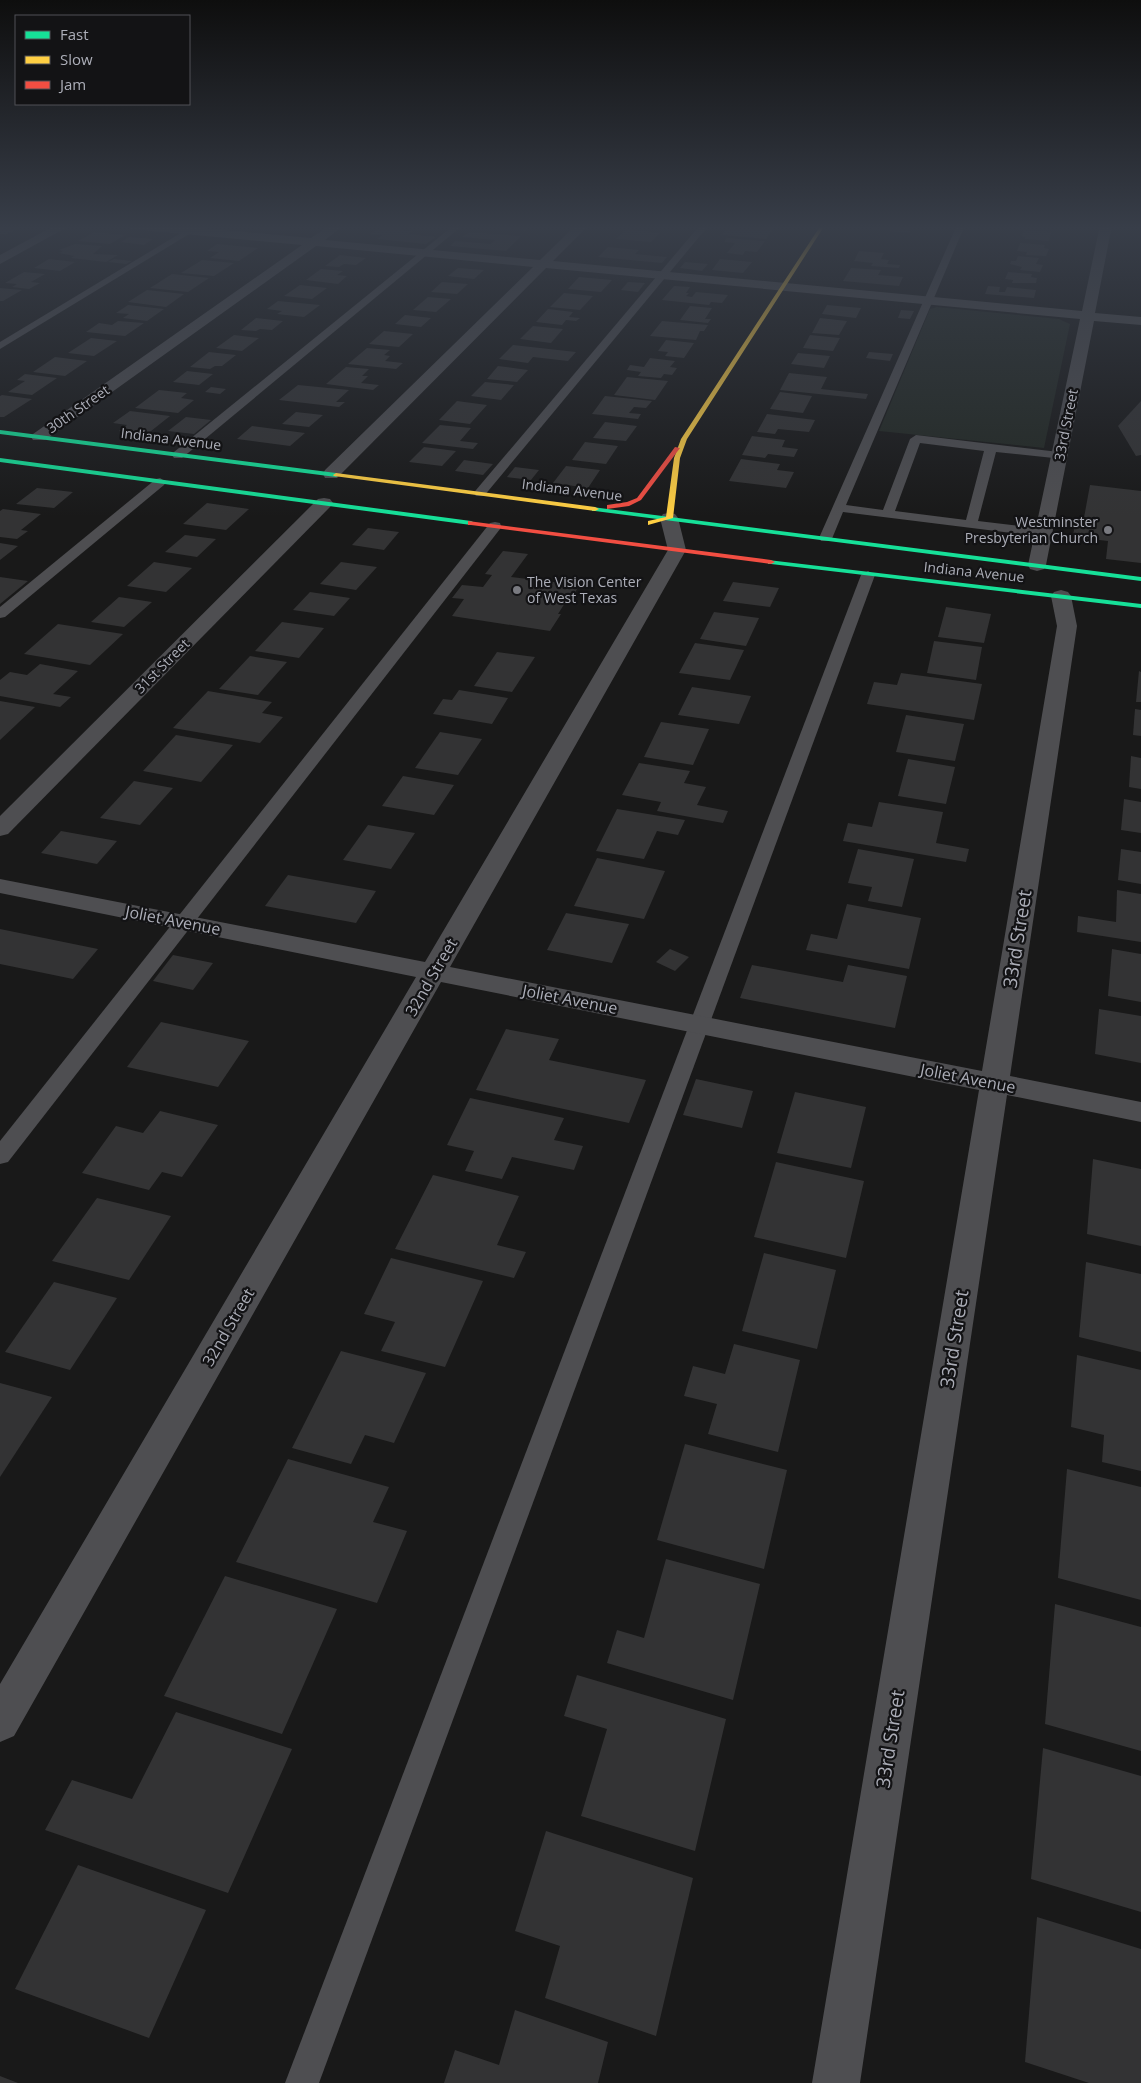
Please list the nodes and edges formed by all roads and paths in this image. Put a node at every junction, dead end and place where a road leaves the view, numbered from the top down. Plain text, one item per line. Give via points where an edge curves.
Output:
1 (39, 322) edge
2 (200, 322) edge
3 (339, 322) edge
4 (484, 322) edge
5 (625, 322) edge
6 (759, 322) edge
7 (919, 322) edge
8 (1086, 322) edge
9 (0, 346) edge
10 (0, 432) edge
11 (39, 437) junction
12 (684, 439) junction
13 (991, 448) junction
14 (178, 455) junction
15 (1059, 456) junction
16 (1, 462) edge
17 (331, 474) junction
18 (160, 482) junction
19 (480, 494) junction
20 (324, 503) junction
21 (442, 507) dead end
22 (594, 508) junction
23 (838, 508) junction
24 (888, 514) junction
25 (669, 518) junction
26 (971, 524) junction
27 (495, 526) junction
28 (637, 526) dead end
29 (1044, 533) junction
30 (826, 538) junction
31 (710, 543) dead end
32 (678, 550) junction
33 (904, 561) dead end
34 (1037, 565) junction
35 (868, 575) junction
36 (1141, 578) edge
37 (1061, 596) junction
38 (1141, 606) edge
39 (0, 614) edge
40 (0, 829) edge
41 (0, 886) edge
42 (184, 922) junction
43 (434, 972) junction
44 (700, 1025) junction
45 (994, 1083) junction
46 (1141, 1112) edge
47 (0, 1156) edge
48 (0, 1722) edge
49 (302, 2083) edge
50 (836, 2083) edge

1 - 9 lane
2 - 11 street, 30th Street
3 - 14 lane
4 - 17 street
5 - 19 lane
6 - 12 main road
7 - 23 lane
8 - 15 street, 33rd Street
10 - 11 main road, Indiana Avenue
11 - 14 main road, Indiana Avenue
12 - 22 main road via 639,499 628,504
12 - 25 main road via 677,458
13 - 15 lane
13 - 24 lane via 916,439
13 - 26 lane
14 - 17 main road, Indiana Avenue
15 - 29 street, 33rd Street
16 - 18 main road, Indiana Avenue
17 - 19 main road, Indiana Avenue
18 - 20 main road, Indiana Avenue
18 - 39 lane
19 - 22 main road, Indiana Avenue
20 - 21 main road
20 - 27 main road, Indiana Avenue
20 - 40 street, 31st Street
22 - 25 main road, Indiana Avenue
23 - 24 lane
23 - 30 lane
24 - 26 lane
25 - 28 main road
25 - 30 main road, Indiana Avenue
25 - 32 street
26 - 29 lane
27 - 32 main road, Indiana Avenue
27 - 42 lane
29 - 34 street, 33rd Street
30 - 34 main road, Indiana Avenue
31 - 32 main road
32 - 35 main road, Indiana Avenue
32 - 43 street, 32nd Street
33 - 34 main road
34 - 36 main road, Indiana Avenue
35 - 37 main road, Indiana Avenue
35 - 44 lane
37 - 38 main road, Indiana Avenue
37 - 45 street, 33rd Street via 1067,626
41 - 42 street, Joliet Avenue
42 - 43 street, Joliet Avenue
42 - 47 lane
43 - 44 street, Joliet Avenue
43 - 48 street, 32nd Street
44 - 45 street, Joliet Avenue
44 - 49 lane
45 - 46 street, Joliet Avenue
45 - 50 street, 33rd Street

